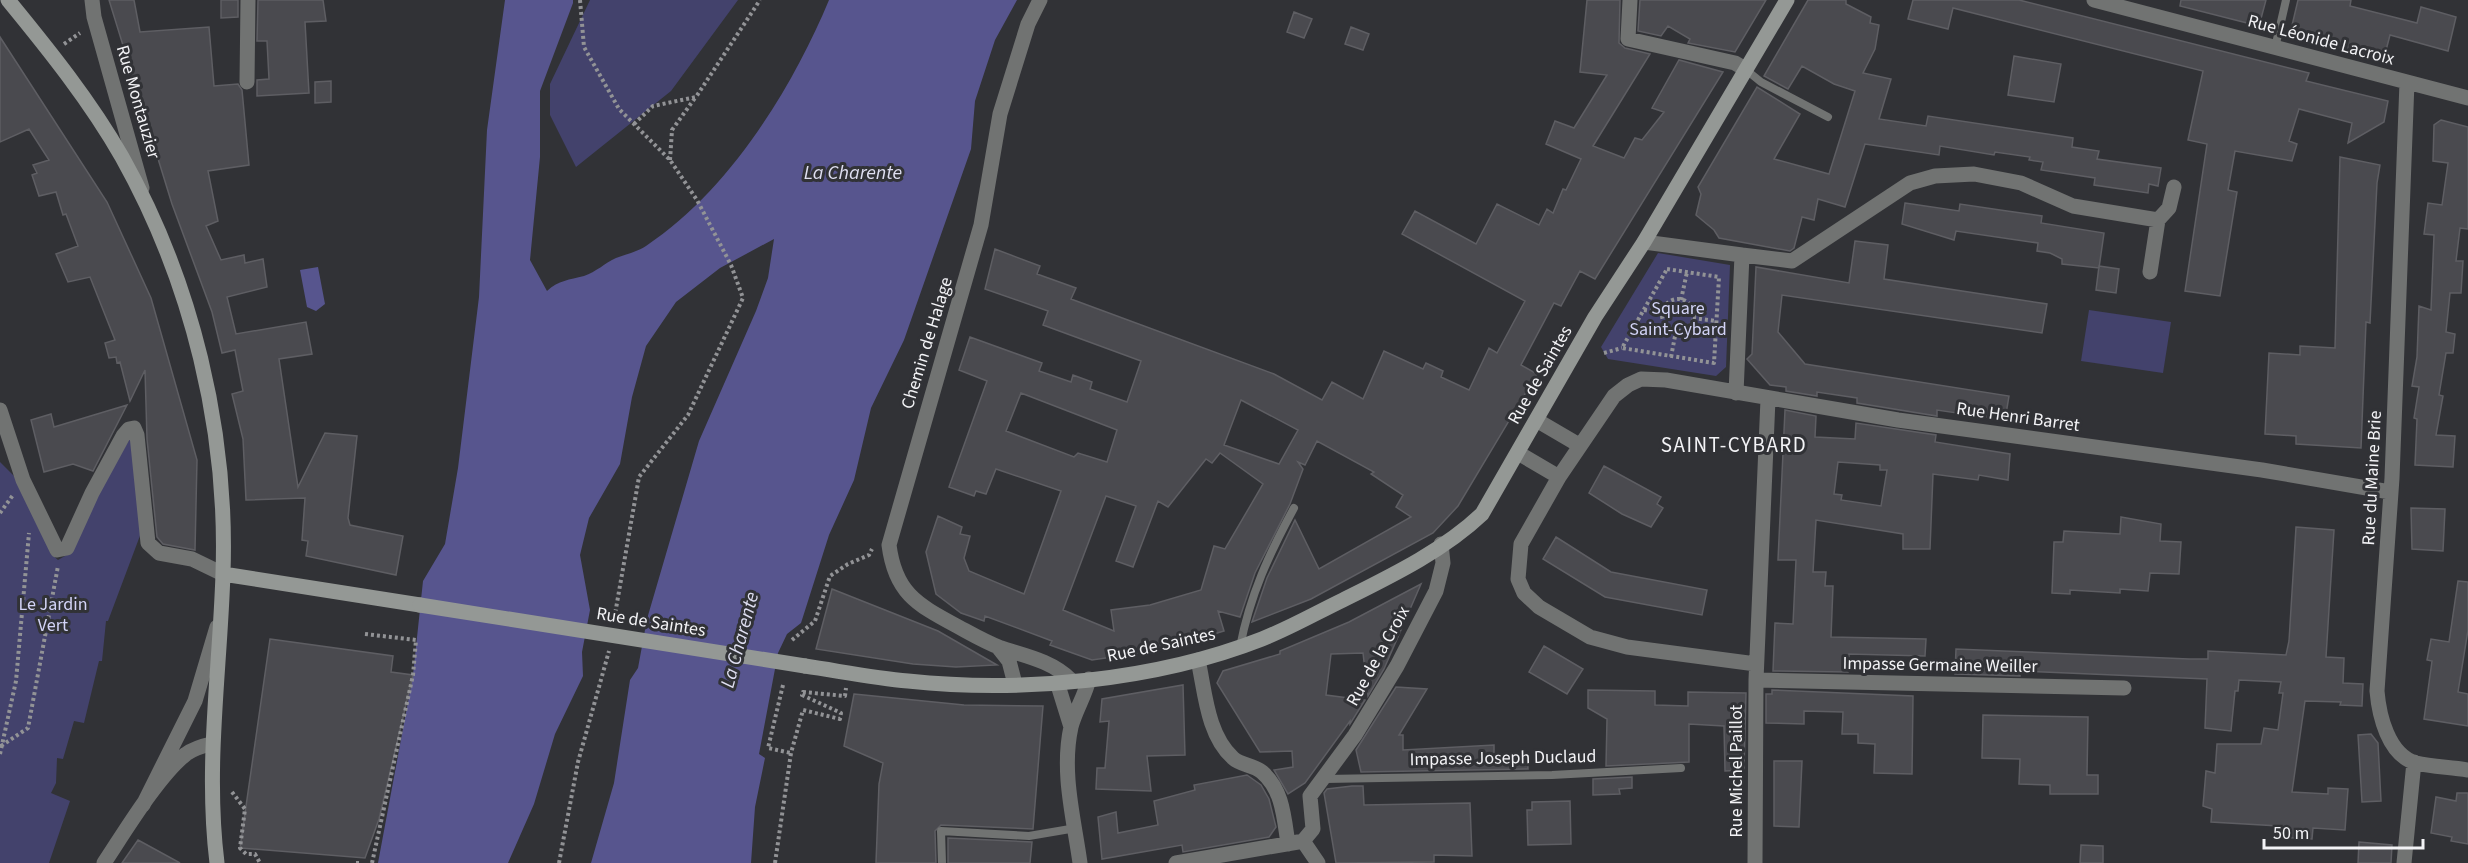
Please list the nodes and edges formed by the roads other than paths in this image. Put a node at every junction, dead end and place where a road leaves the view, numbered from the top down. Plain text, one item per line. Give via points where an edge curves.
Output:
1 (8, 0) edge
2 (92, 0) edge
3 (248, 0) edge
4 (1040, 0) edge
5 (1630, 0) edge
6 (1787, 0) edge
7 (2094, 0) edge
8 (2286, 0) edge
9 (2121, 3) edge
10 (2275, 48) junction
11 (1745, 69) junction
12 (247, 82) dead end
13 (2407, 82) junction
14 (2468, 98) edge
15 (1828, 117) dead end
16 (2174, 187) dead end
17 (150, 214) junction
18 (2158, 220) junction
19 (1644, 242) junction
20 (1742, 255) junction
21 (2150, 272) dead end
22 (1736, 393) junction
23 (1768, 399) junction
24 (0, 410) edge
25 (1538, 421) junction
26 (1579, 445) junction
27 (1518, 453) junction
28 (1559, 477) junction
29 (2390, 492) junction
30 (1294, 508) dead end
31 (1441, 544) junction
32 (223, 574) junction
33 (219, 621) junction
34 (998, 646) junction
35 (1240, 647) junction
36 (1198, 660) junction
37 (1756, 664) junction
38 (1089, 679) junction
39 (1756, 680) junction
40 (1064, 681) junction
41 (1015, 684) junction
42 (2124, 688) dead end
43 (1071, 727) junction
44 (212, 744) junction
45 (2414, 762) junction
46 (1681, 768) dead end
47 (2468, 770) edge
48 (1325, 778) junction
49 (1310, 796) junction
50 (143, 805) junction
51 (1282, 805) junction
52 (1076, 828) junction
53 (1296, 842) junction
54 (104, 863) edge
55 (217, 863) edge
56 (942, 863) edge
57 (1080, 863) edge
58 (1176, 863) edge
59 (1318, 863) edge
60 (1755, 863) edge
61 (2404, 863) edge

1 - 17 main road via 51,52 122,157
2 - 17 street, Rue Montauzier
3 - 12 street
4 - 34 street, Chemin de Halage via 1028,24 1000,114 981,225 889,545 899,581 920,606
5 - 11 street via 1628,39 1736,63
6 - 11 main road, Rue de Saintes
7 - 9 street, Rue Léonide Lacroix
8 - 10 lane
9 - 10 street, Rue Léonide Lacroix
10 - 13 street, Rue Léonide Lacroix
11 - 15 lane via 1761,82
11 - 19 main road, Rue de Saintes
13 - 14 street, Rue Léonide Lacroix
13 - 29 street, Rue du Maine Brie
16 - 18 street via 2169,208
17 - 32 main road via 178,281 213,419 221,480
18 - 20 street via 2073,206 2021,183 1974,174 1935,176 1910,183 1792,261
18 - 21 street
19 - 20 street
19 - 25 main road, Rue de Saintes via 1596,317
20 - 22 street
22 - 23 street, Rue Henri Barret
22 - 26 street, Rue Henri Barret via 1666,380 1641,380 1614,396
23 - 29 street, Rue Henri Barret
23 - 37 street, Rue Michel Paillot
24 - 32 street via 32,500 52,543 61,551 71,541 123,436 134,428 148,543 159,553 192,559
25 - 26 street
25 - 27 main road, Rue de Saintes
26 - 28 street
27 - 28 street
27 - 31 main road, Rue de Saintes via 1482,514 1464,531
28 - 37 street via 1521,544 1518,579 1524,593 1539,607 1590,637 1627,647
29 - 45 street, Rue du Maine Brie via 2377,691 2379,714 2397,750
30 - 35 lane via 1267,557
31 - 35 main road, Rue de Saintes via 1390,577
31 - 48 street, Rue de la Croix via 1443,563 1436,591 1397,666
32 - 33 main road
32 - 41 main road, Rue de Saintes, bridge via 908,681
33 - 44 main road
33 - 50 street via 195,700
34 - 40 street, Chemin de Halage via 1062,670
34 - 41 street via 1009,661
35 - 36 main road, Rue de Saintes
36 - 38 main road, Rue de Saintes
36 - 51 street via 1210,717 1220,739 1233,759 1261,771
37 - 39 street, Rue Michel Paillot
38 - 40 main road, Rue de Saintes
38 - 43 street
39 - 42 street, Impasse Germaine Weiller
39 - 60 street, Rue Michel Paillot
40 - 41 main road, Rue de Saintes
40 - 43 street
43 - 52 street via 1068,781
44 - 50 street via 187,753
44 - 55 main road
45 - 47 street
45 - 61 street
46 - 48 lane, Impasse Joseph Duclaud via 1552,775
48 - 49 street, Rue de la Croix
49 - 51 street
49 - 53 street via 1312,829
50 - 54 street
51 - 53 street
52 - 56 lane via 1029,836 941,831
52 - 57 street
53 - 58 street
53 - 59 street

